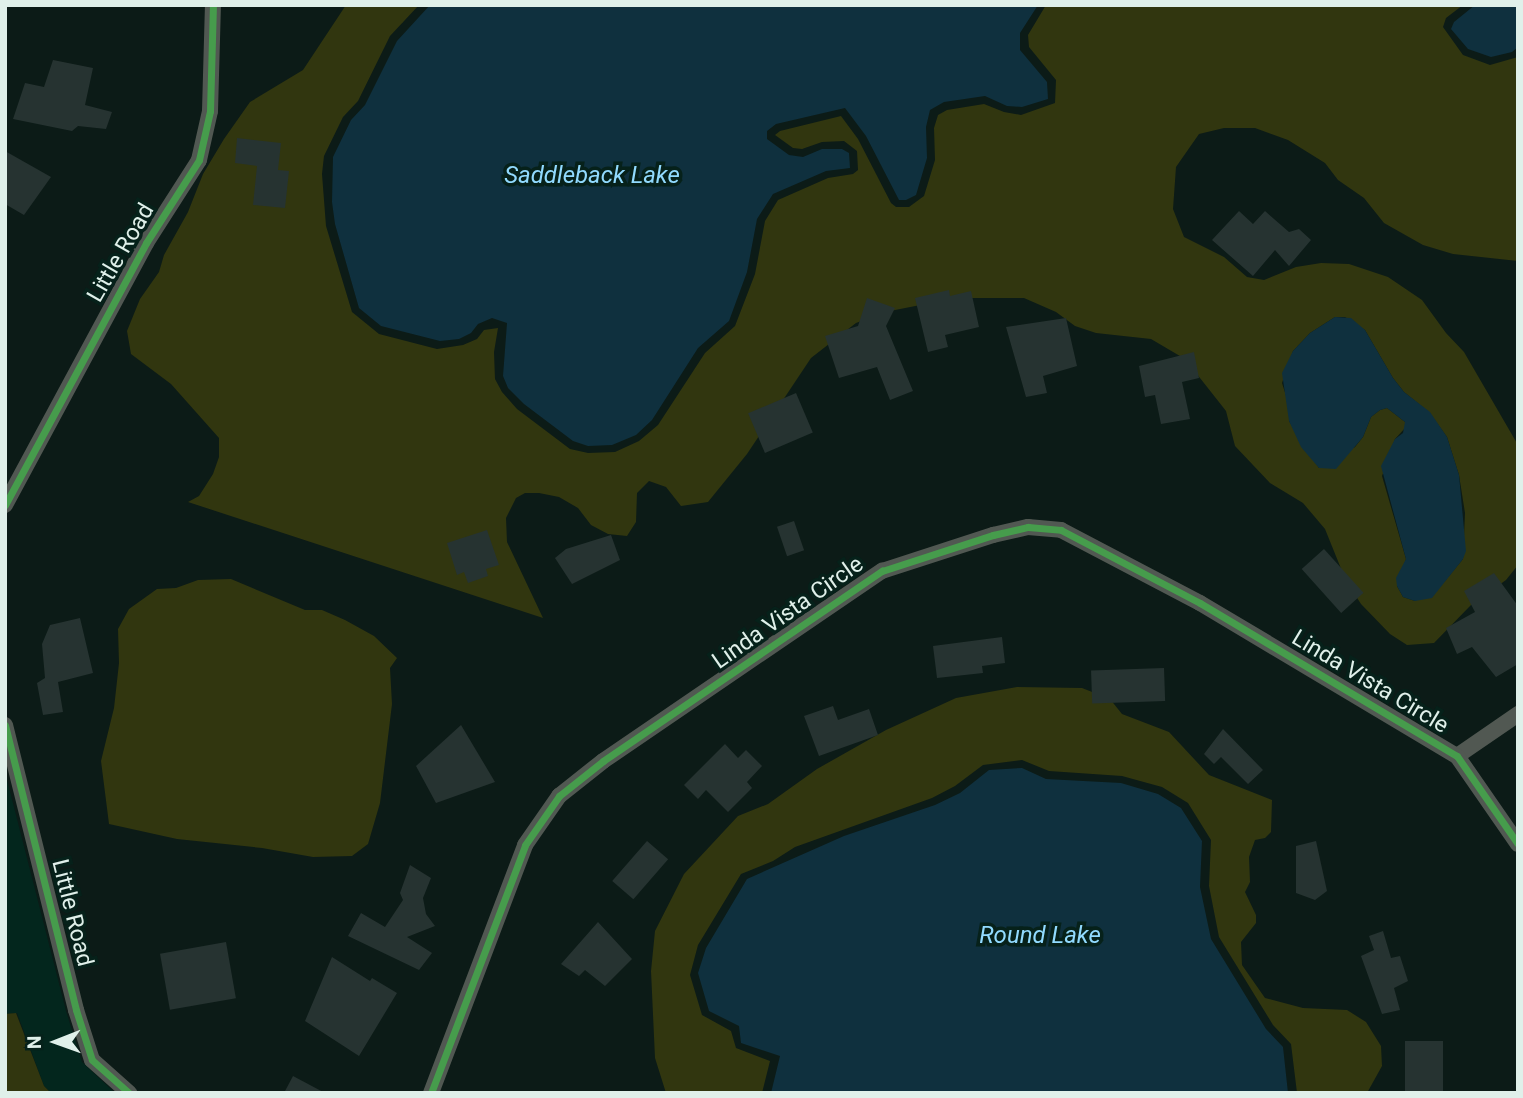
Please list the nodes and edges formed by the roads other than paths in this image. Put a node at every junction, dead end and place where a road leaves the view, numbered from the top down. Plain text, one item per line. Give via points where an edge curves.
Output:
1 (213, 5) edge
2 (5, 505) edge
3 (1518, 714) edge
4 (5, 725) edge
5 (1457, 757) junction
6 (1518, 844) edge
7 (130, 1093) edge
8 (431, 1093) edge

1 - 2 street, Little Road via 210,111 199,160 146,243
3 - 5 street
4 - 7 street, Little Road via 92,1060
5 - 6 street
5 - 8 street, Linda Vista Circle via 1200,603 1061,530 1028,527 993,535 882,571 603,761 559,796 525,845

